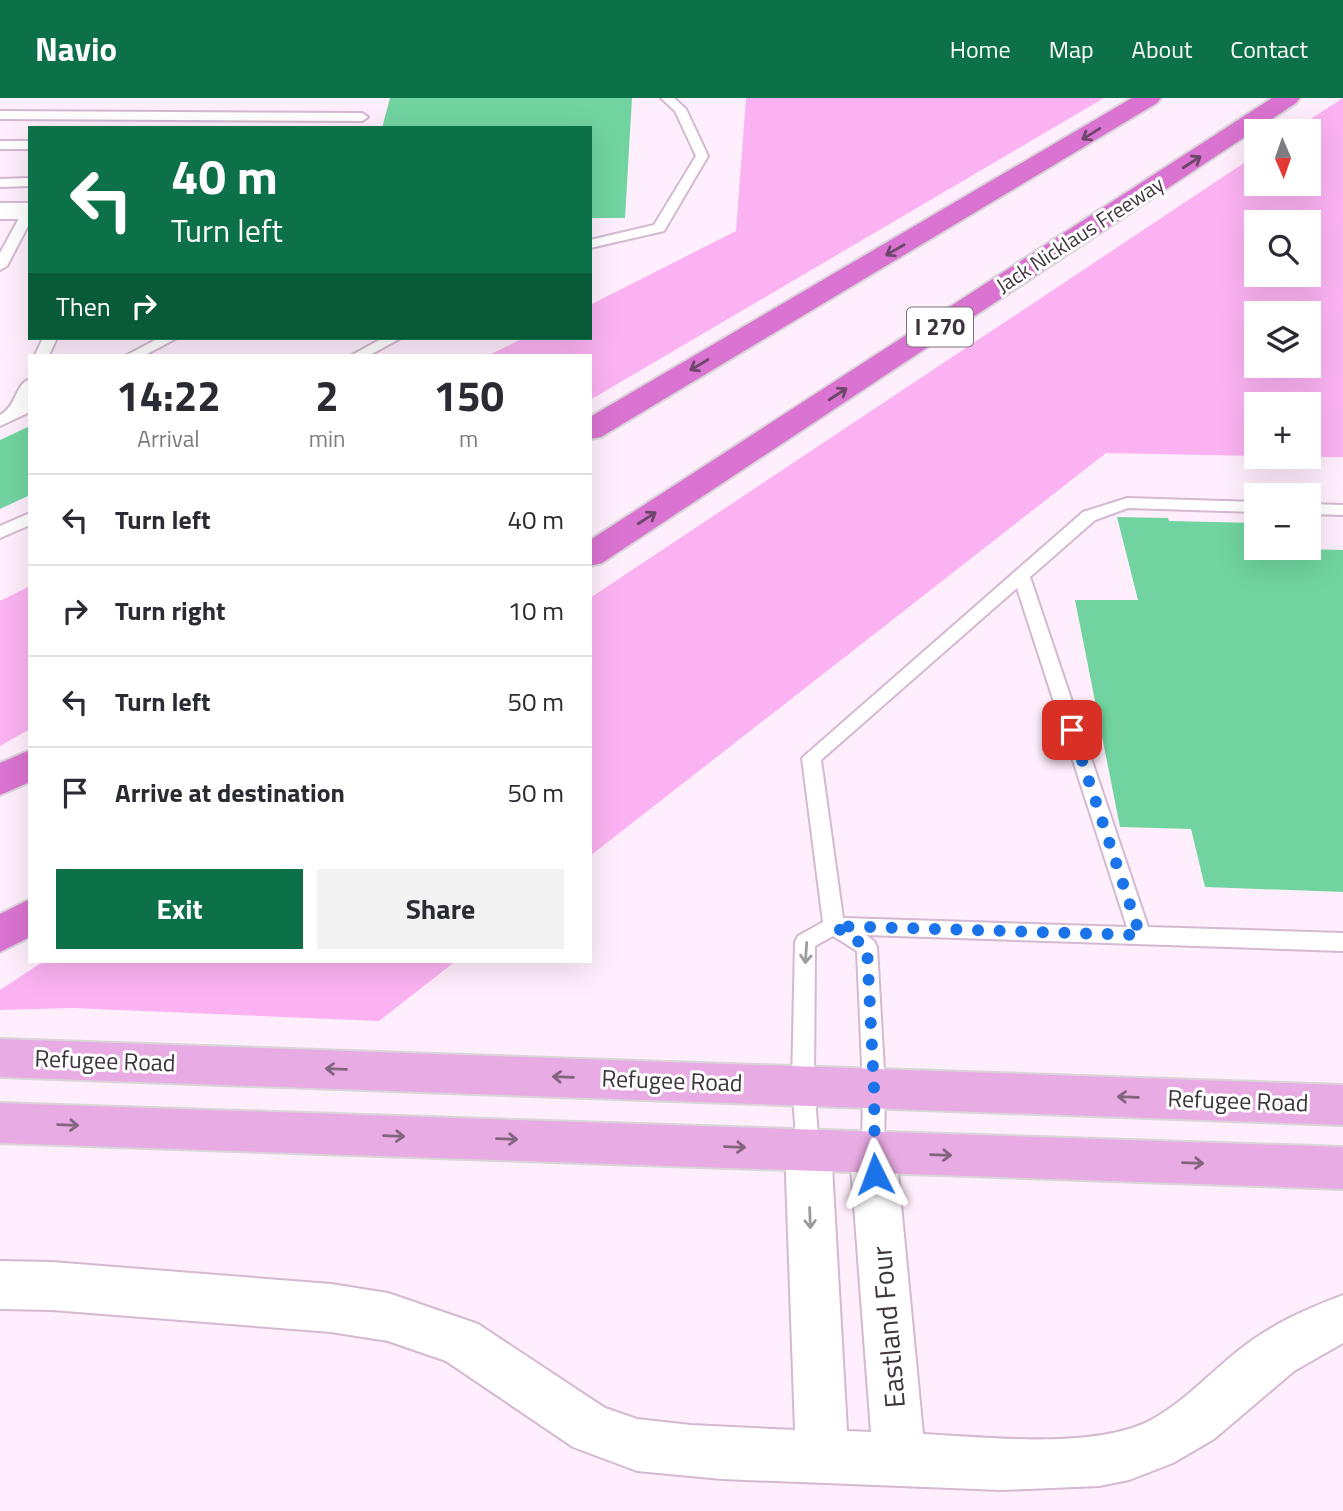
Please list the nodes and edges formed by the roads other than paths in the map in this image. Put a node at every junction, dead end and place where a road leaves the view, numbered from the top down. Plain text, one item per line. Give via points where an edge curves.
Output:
1 (667, 98) edge
2 (1149, 98) edge
3 (1289, 98) edge
4 (0, 115) edge
5 (361, 117) edge
6 (0, 145) edge
7 (28, 145) edge
8 (28, 182) edge
9 (0, 183) edge
10 (0, 211) edge
11 (28, 211) edge
12 (28, 213) edge
13 (592, 244) edge
14 (0, 266) edge
15 (166, 340) edge
16 (390, 340) edge
17 (134, 354) edge
18 (361, 354) edge
19 (28, 390) edge
20 (23, 409) edge
21 (0, 421) edge
22 (592, 429) edge
23 (1244, 507) edge
24 (1321, 509) edge
25 (1343, 510) edge
26 (28, 519) edge
27 (0, 533) edge
28 (592, 554) edge
29 (1021, 575) junction
30 (28, 765) edge
31 (0, 781) edge
32 (28, 916) edge
33 (834, 926) junction
34 (0, 935) edge
35 (1140, 935) junction
36 (1343, 942) edge
37 (0, 1058) edge
38 (803, 1085) junction
39 (874, 1088) junction
40 (1343, 1105) edge
41 (0, 1123) edge
42 (807, 1149) junction
43 (873, 1152) junction
44 (1343, 1168) edge
45 (0, 1285) edge
46 (1343, 1319) edge
47 (822, 1457) junction
48 (899, 1459) junction

1 - 13 lane via 680,109 702,156 659,228
2 -> 22 highway
28 -> 3 highway, Jack Nicklaus Freeway / I 270
4 - 5 lane
6 - 7 lane
8 - 9 lane
10 - 11 street
12 - 14 lane
15 - 17 lane
16 - 18 lane
19 - 20 lane
20 - 21 lane
23 - 29 lane via 1127,503 1089,516
24 - 25 lane
26 - 27 lane
29 - 33 lane via 811,758
29 - 35 lane
30 - 31 highway
32 - 34 highway
33 - 35 lane
33 -> 38 lane via 805,942
33 - 39 lane via 867,947
35 - 36 lane
38 -> 37 main road, Refugee Road
38 - 39 main road, Refugee Road
38 - 42 lane
40 -> 39 main road, Refugee Road
39 - 43 lane
41 -> 42 main road
42 - 43 main road
42 -> 47 street
43 -> 44 main road
43 - 48 street, Eastland Four
45 - 47 street via 331,1308 388,1317 460,1341 569,1415 613,1437 660,1449
46 - 48 street via 1271,1357 1184,1429 1141,1451 1038,1463
47 - 48 street

